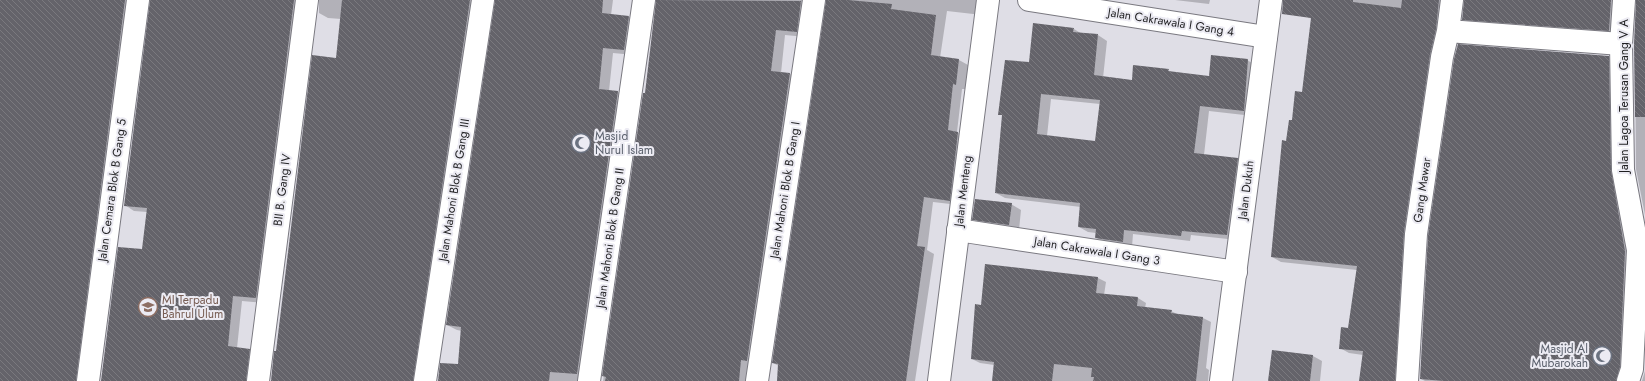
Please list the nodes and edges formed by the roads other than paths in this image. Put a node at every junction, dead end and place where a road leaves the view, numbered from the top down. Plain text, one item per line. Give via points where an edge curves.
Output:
1 (138, 0) edge
2 (307, 0) edge
3 (483, 0) edge
4 (644, 0) edge
5 (814, 0) edge
6 (988, 0) edge
7 (1029, 0) edge
8 (1271, 0) edge
9 (1452, 0) edge
10 (1624, 0) edge
11 (1448, 31) junction
12 (1266, 37) junction
13 (1621, 44) junction
14 (958, 230) junction
15 (1236, 272) junction
16 (88, 381) edge
17 (258, 381) edge
18 (425, 381) edge
19 (589, 381) edge
20 (757, 381) edge
21 (939, 381) edge
22 (1221, 381) edge
23 (1407, 381) edge
24 (1628, 381) edge

1 - 16 street, Jalan Cemara Blok B Gang 5
2 - 17 street, BII B. Gang IV
3 - 18 street, Jalan Mahoni Blok B Gang III
4 - 19 street, Jalan Mahoni Blok B Gang II
5 - 20 street, Jalan Mahoni Blok B Gang I
6 - 14 street, Jalan Menteng
7 - 12 street, Jalan Cakrawala I Gang 4
8 - 12 street, Jalan Dukuh
9 - 11 street, Gang Mawar
10 - 13 street, Jalan Lagoa Terusan Gang V A
11 - 13 street
11 - 23 street, Gang Mawar via 1416,234
12 - 15 street, Jalan Dukuh
13 - 24 street, Jalan Lagoa Terusan Gang V A via 1623,170 1638,250 1632,369
14 - 15 street, Jalan Cakrawala I Gang 3
14 - 21 street, Jalan Menteng
15 - 22 street, Jalan Dukuh

